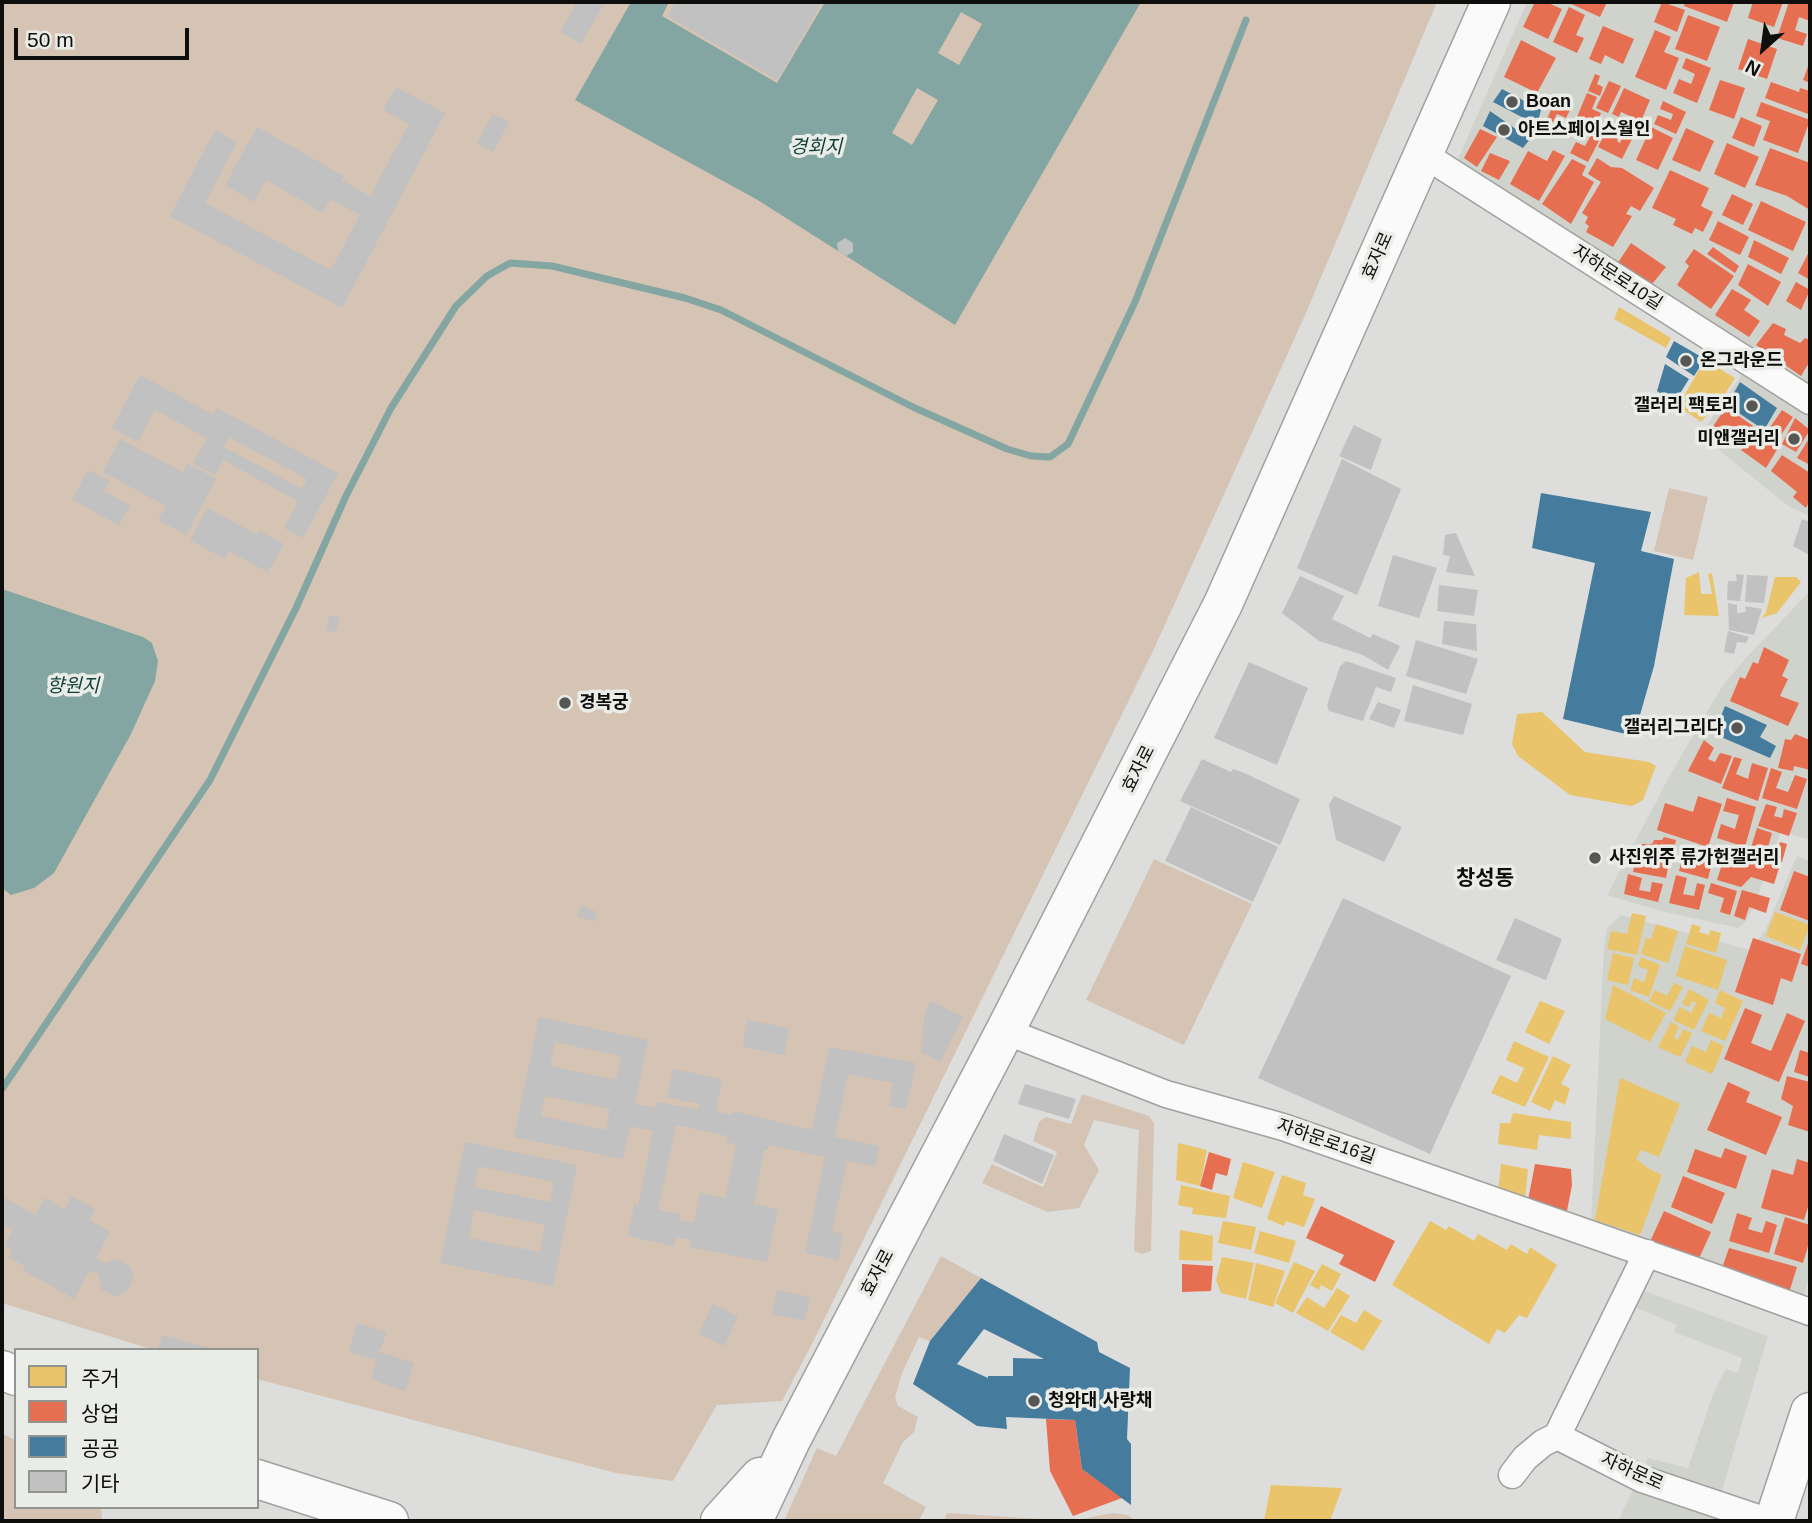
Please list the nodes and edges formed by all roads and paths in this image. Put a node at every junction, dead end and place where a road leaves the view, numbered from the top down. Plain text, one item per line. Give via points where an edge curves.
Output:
1 (1491, 2) edge
2 (1423, 154) junction
3 (1810, 401) edge
4 (1005, 1031) junction
5 (1647, 1253) junction
6 (1810, 1312) edge
7 (1810, 1412) edge
8 (1557, 1436) junction
9 (791, 1440) junction
10 (1512, 1475) dead end
11 (259, 1480) edge
12 (389, 1521) edge
13 (720, 1521) edge
14 (753, 1521) edge
15 (769, 1521) edge
16 (1767, 1521) edge
17 (1774, 1521) edge

1 - 2 street, 효자로
2 - 3 street, 자하문로10길
2 - 4 street, 효자로 via 1223,604
4 - 5 street, 자하문로16길 via 1166,1094 1283,1127
4 - 9 street, 효자로
5 - 6 street, 자하문로16길
5 - 8 street
7 - 17 street
8 - 10 street via 1525,1458
8 - 16 street, 자하문로 via 1642,1479
9 - 13 street
9 - 14 street, 효자로
9 - 15 street
11 - 12 street

